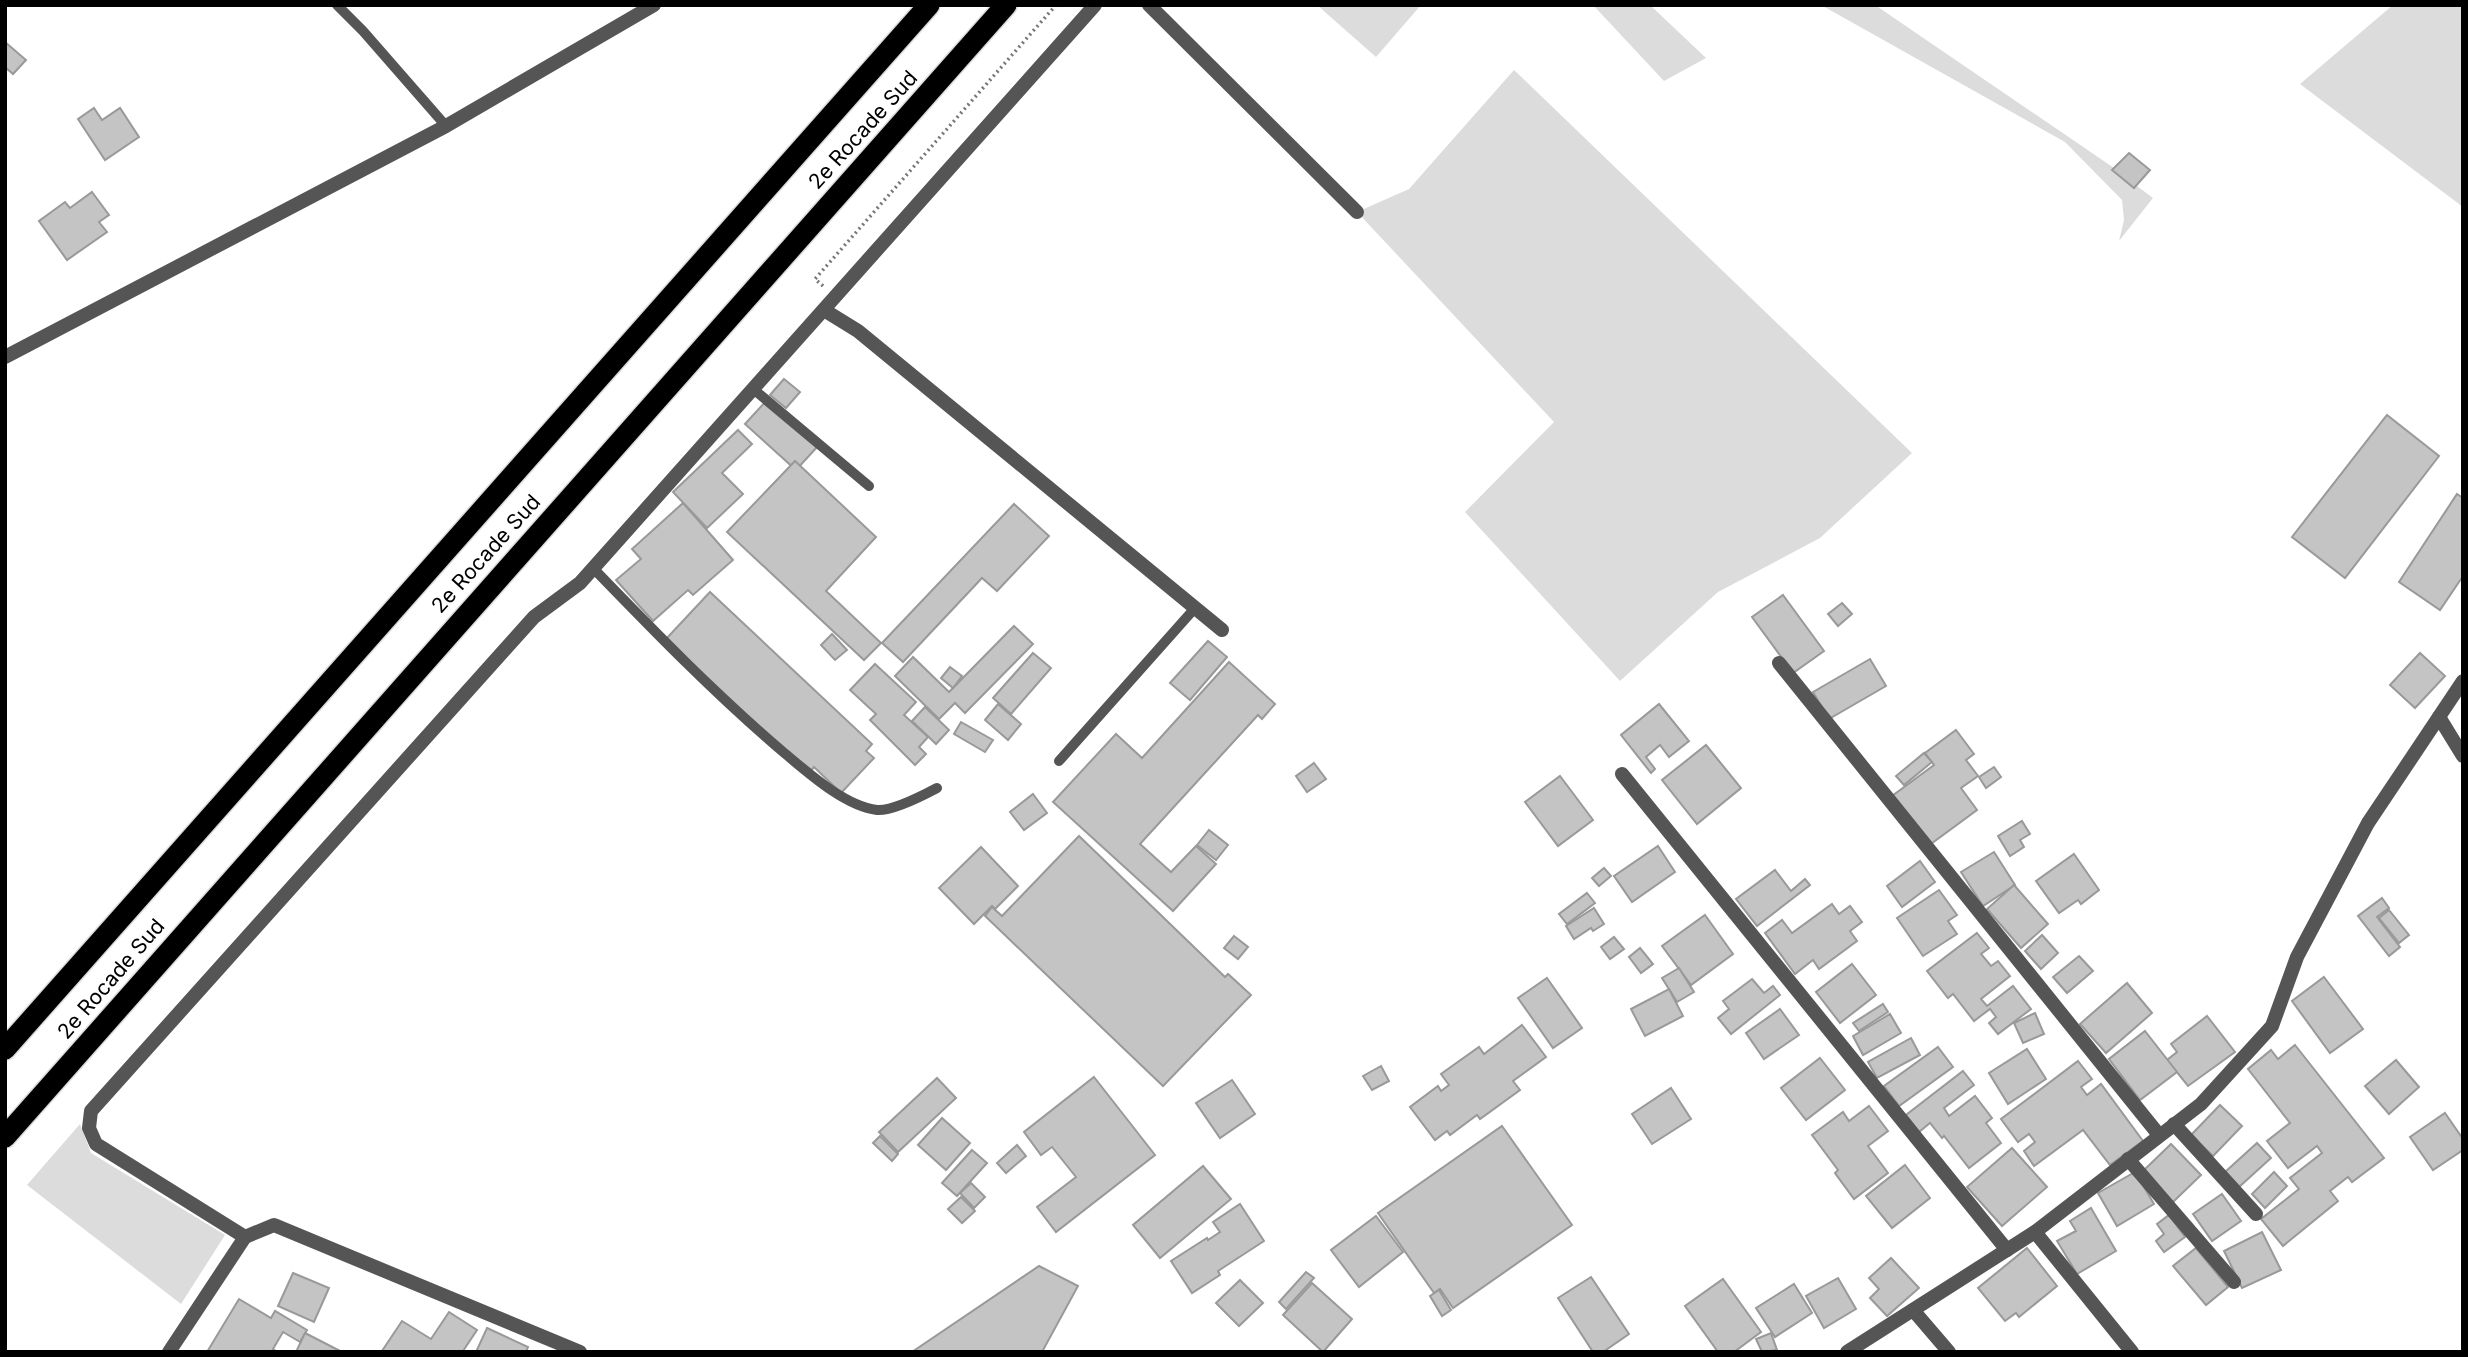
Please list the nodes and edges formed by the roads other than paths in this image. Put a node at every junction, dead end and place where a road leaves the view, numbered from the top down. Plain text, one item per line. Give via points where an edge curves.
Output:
1 (337, 5) edge
2 (654, 5) edge
3 (929, 5) edge
4 (1006, 5) edge
5 (1095, 5) edge
6 (1149, 5) edge
7 (446, 126) junction
8 (1357, 212) dead end
9 (824, 310) junction
10 (5, 358) edge
11 (752, 388) junction
12 (869, 486) dead end
13 (593, 568) junction
14 (1195, 608) junction
15 (1222, 630) dead end
16 (1779, 663) dead end
17 (2463, 681) edge
18 (2439, 718) junction
19 (2463, 756) edge
20 (1059, 761) dead end
21 (1622, 774) dead end
22 (937, 789) dead end
23 (5, 1049) edge
24 (2174, 1125) junction
25 (2159, 1135) junction
26 (5, 1136) edge
27 (2128, 1159) junction
28 (2256, 1214) dead end
29 (2035, 1232) junction
30 (246, 1237) junction
31 (2007, 1250) junction
32 (2234, 1282) dead end
33 (1913, 1310) junction
34 (169, 1352) edge
35 (580, 1352) edge
36 (1847, 1352) edge
37 (1950, 1352) edge
38 (2132, 1352) edge

1 - 7 lane
2 - 7 street
3 - 23 highway, 2e Rocade Sud
4 - 26 highway, 2e Rocade Sud
5 - 9 street
6 - 8 street
7 - 10 street
9 - 11 street
9 - 14 street via 858,331
11 - 12 lane
11 - 13 street
13 - 22 lane via 706,682 814,778 867,808 880,810
13 - 30 street via 534,617 91,1111 89,1128 96,1144
14 - 15 street
14 - 20 lane
16 - 25 street
17 - 18 street
18 - 19 street
18 - 24 street via 2368,823 2297,957 2272,1026 2201,1104
21 - 31 street
24 - 25 street
24 - 28 street
25 - 27 street
27 - 29 street
27 - 32 street
29 - 31 street
29 - 38 street
30 - 34 street
30 - 35 street via 274,1225
31 - 33 street
33 - 36 street
33 - 37 street

